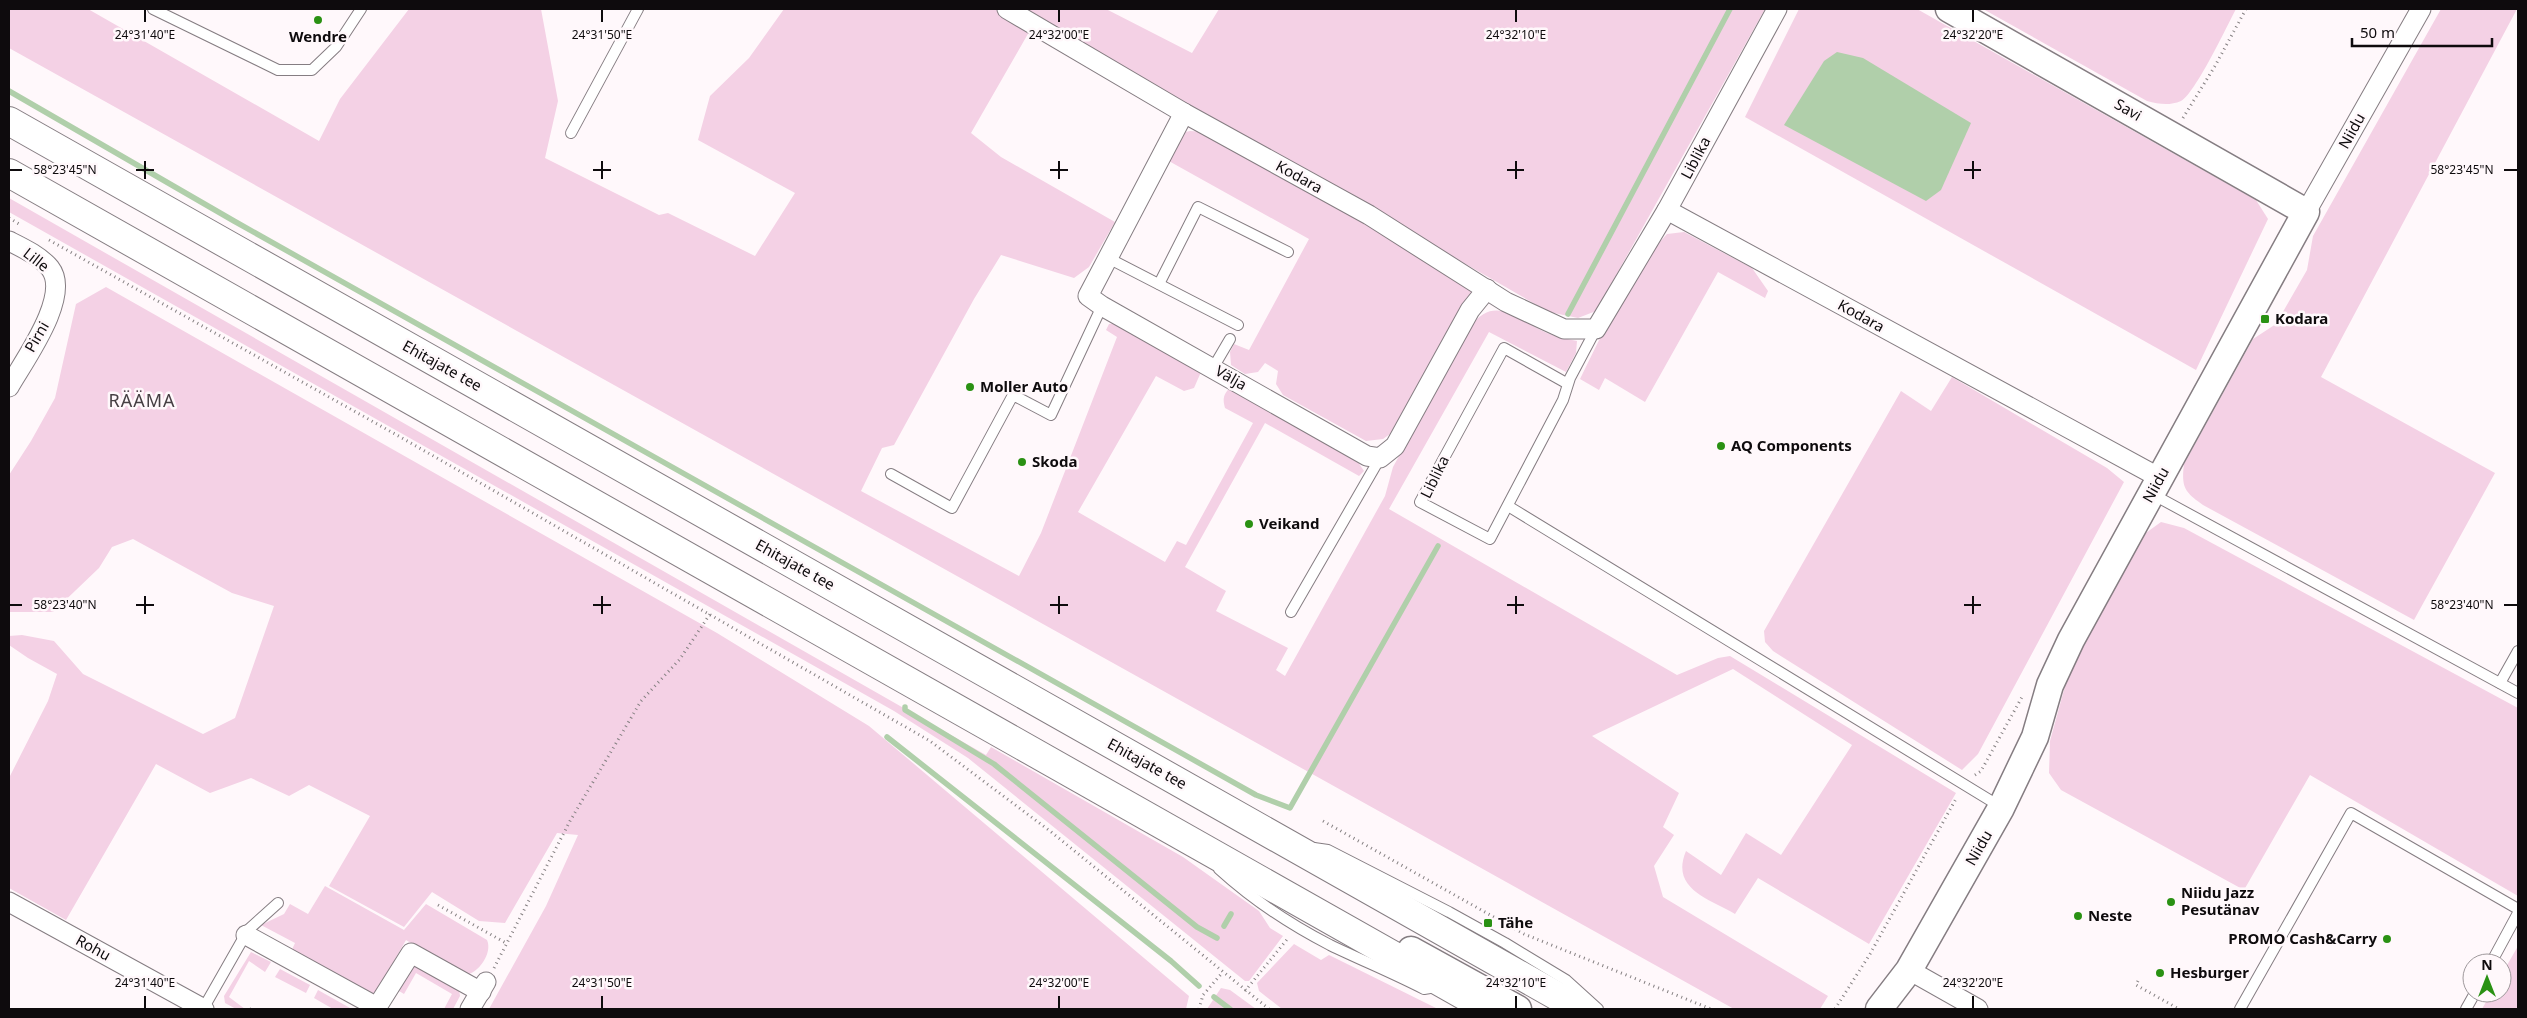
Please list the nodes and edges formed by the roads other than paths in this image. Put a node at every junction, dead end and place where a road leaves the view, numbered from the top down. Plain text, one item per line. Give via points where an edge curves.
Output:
1 (154, 9) edge
2 (361, 9) edge
3 (638, 9) edge
4 (1007, 9) edge
5 (1776, 9) edge
6 (1949, 9) edge
7 (2421, 9) edge
8 (1184, 113) junction
9 (9, 121) edge
10 (571, 132) dead end
11 (9, 173) edge
12 (1667, 210) junction
13 (2306, 212) junction
14 (9, 241) edge
15 (1288, 252) dead end
16 (1108, 258) junction
17 (55, 284) joint
18 (1159, 284) junction
19 (1487, 290) junction
20 (1102, 306) junction
21 (1238, 325) dead end
22 (1596, 329) junction
23 (1230, 339) dead end
24 (1213, 368) junction
25 (1568, 384) junction
26 (9, 387) edge
27 (1380, 458) junction
28 (891, 474) dead end
29 (2156, 486) junction
30 (1508, 506) junction
31 (1292, 612) dead end
32 (2518, 651) edge
33 (2500, 683) junction
34 (2518, 693) edge
35 (2002, 808) junction
36 (1183, 837) junction
37 (1284, 842) junction
38 (1267, 885) junction
39 (9, 902) edge
40 (278, 904) dead end
41 (2518, 911) edge
42 (246, 935) junction
43 (2496, 953) edge
44 (1909, 970) junction
45 (1471, 1001) edge
46 (204, 1009) edge
47 (470, 1009) edge
48 (1518, 1009) edge
49 (1580, 1009) edge
50 (1598, 1009) edge
51 (1879, 1009) edge
52 (1895, 1009) edge
53 (1978, 1009) edge
54 (2240, 1009) edge

1 - 2 lane via 278,70 312,70 336,47
3 - 10 lane
4 - 8 street, Kodara
5 - 12 street, Liblika
6 - 13 street, Savi
7 - 13 street, Niidu
8 - 16 street, Välja
8 - 19 street, Kodara via 1369,215
9 - 37 highway, Ehitajate tee
11 - 36 highway
12 - 22 street, Liblika
12 - 29 street, Kodara
13 - 29 street, Niidu
14 - 17 street, Lille via 52,270
15 - 18 lane via 1198,207
16 - 18 lane
16 - 20 street, Välja via 1088,296
17 - 26 street, Pirni via 50,316
18 - 21 lane
19 - 22 street, Kodara via 1564,329
19 - 27 street via 1470,310 1395,446
20 - 24 street, Välja
20 - 28 lane via 1051,415 1013,395 952,508
22 - 25 lane, Liblika
23 - 24 lane
24 - 27 street, Välja via 1367,456
25 - 30 lane, Liblika via 1563,400
25 - 30 lane, Liblika via 1504,348 1420,502 1490,539
27 - 31 lane
29 - 33 lane
29 - 35 street, Niidu via 2071,640 2050,685 2035,737
30 - 35 lane
32 - 33 lane
33 - 34 lane
35 - 44 street, Niidu
36 - 38 highway
36 - 45 lane via 1234,883 1288,921 1424,989
37 - 49 highway, Ehitajate tee
37 - 50 lane via 1328,850 1449,912 1566,980
38 - 45 highway
38 - 48 street via 1295,885
39 - 46 street, Rohu
40 - 42 lane
41 - 43 lane
41 - 54 lane via 2351,813
42 - 46 lane
42 - 47 street via 377,1008 410,953 484,987
44 - 51 street, Niidu
44 - 52 street, Niidu
44 - 53 street

